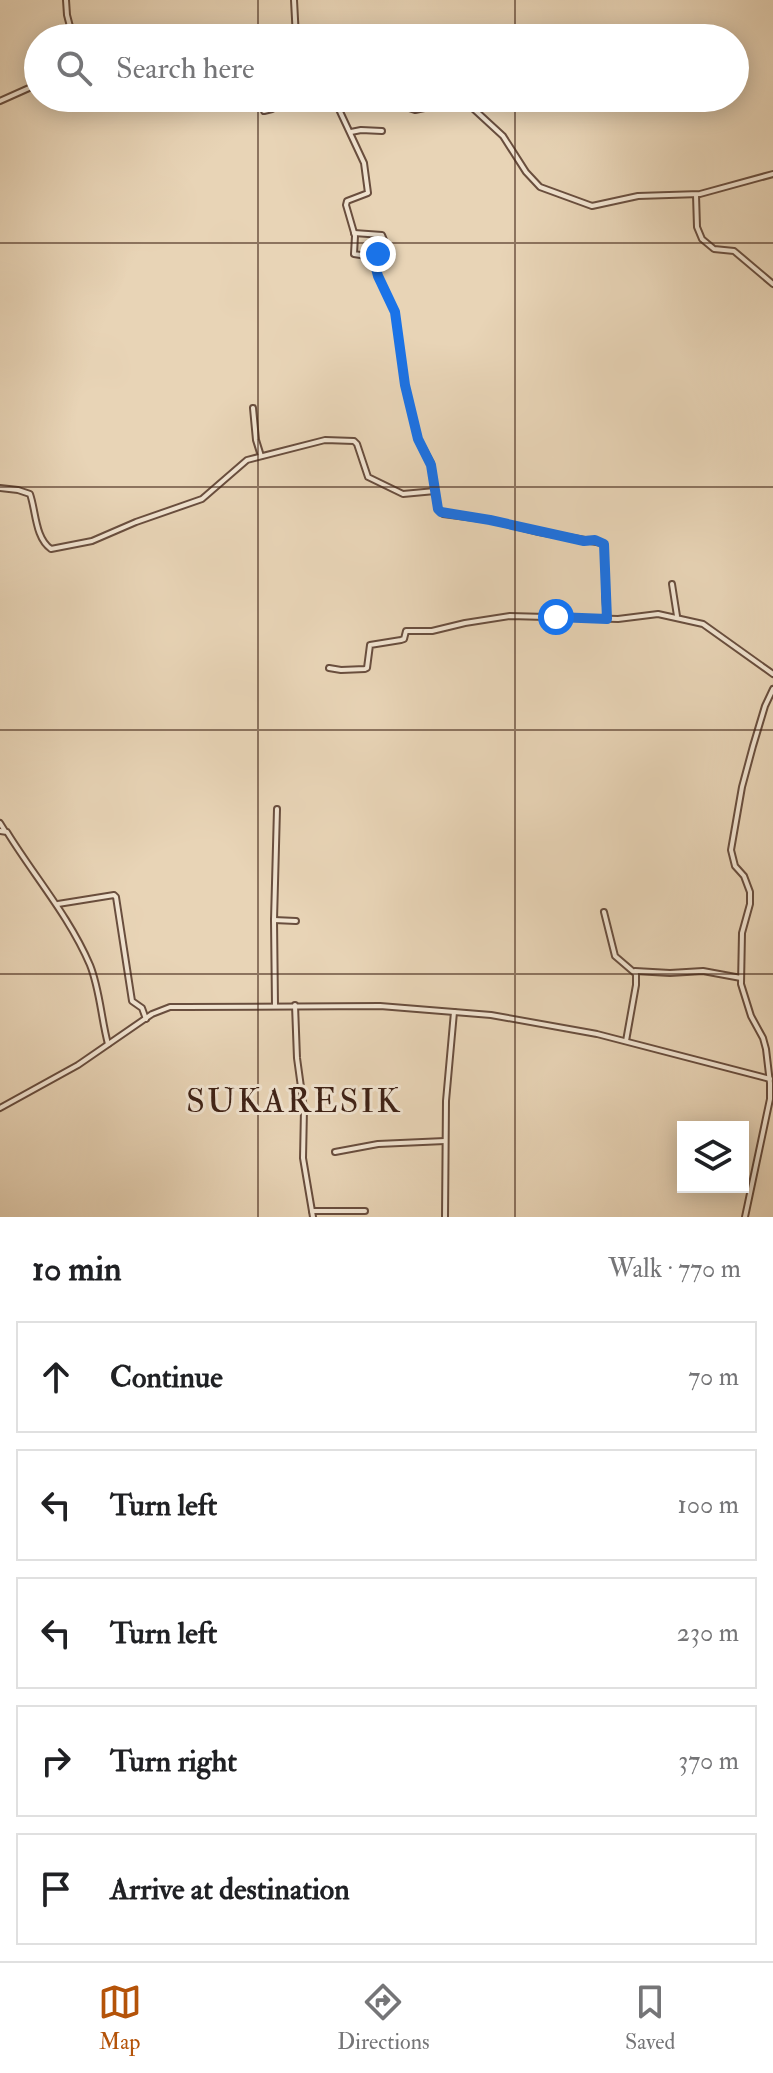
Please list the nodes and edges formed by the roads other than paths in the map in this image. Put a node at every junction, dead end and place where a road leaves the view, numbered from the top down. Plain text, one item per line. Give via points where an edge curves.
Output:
1 (66, 0) edge
2 (294, 0) edge
3 (69, 24) edge
4 (295, 24) edge
5 (24, 90) edge
6 (0, 101) edge
7 (342, 112) edge
8 (477, 112) edge
9 (382, 131) dead end
10 (351, 132) junction
11 (773, 174) edge
12 (696, 195) junction
13 (354, 233) junction
14 (373, 257) junction
15 (773, 284) edge
16 (253, 408) dead end
17 (261, 456) junction
18 (0, 488) edge
19 (435, 491) junction
20 (672, 584) dead end
21 (677, 616) junction
22 (607, 619) junction
23 (329, 668) dead end
24 (773, 674) edge
25 (773, 689) edge
26 (277, 809) dead end
27 (0, 823) edge
28 (2, 831) edge
29 (58, 904) junction
30 (604, 912) dead end
31 (274, 920) junction
32 (296, 921) dead end
33 (635, 971) junction
34 (741, 978) junction
35 (275, 1005) junction
36 (295, 1005) junction
37 (454, 1011) junction
38 (146, 1019) junction
39 (626, 1042) junction
40 (108, 1044) junction
41 (770, 1079) junction
42 (0, 1108) edge
43 (445, 1141) junction
44 (335, 1152) dead end
45 (365, 1211) dead end
46 (313, 1214) edge
47 (445, 1217) edge
48 (745, 1217) edge

1 - 3 street
2 - 4 street
5 - 6 street
7 - 10 street
8 - 12 street via 503,136 540,187 597,206 638,196
9 - 10 street
10 - 13 street via 364,163 368,193 346,203
11 - 12 street
12 - 15 street via 702,239 714,249 734,251
13 - 14 street via 354,254
13 - 14 street via 382,235 384,254
14 - 19 street via 395,312 405,385
16 - 17 street
17 - 18 street via 244,462 202,499 92,541 51,549 40,533 30,494
17 - 19 street via 325,440 354,441 368,477 403,494
19 - 22 street via 443,514 602,543
20 - 21 street
21 - 22 street
21 - 24 street via 703,624
22 - 23 street via 510,616 406,631 402,639 370,645 365,669
25 - 34 street via 756,735 731,844 751,897 742,933
26 - 31 street
27 - 28 street
28 - 29 street
29 - 38 street via 116,897 132,1001
29 - 40 street via 92,971
30 - 33 street via 615,956
31 - 32 street
31 - 35 street
33 - 34 street via 703,971
33 - 39 street
34 - 41 street via 763,1038
35 - 36 street
35 - 38 street via 170,1007
36 - 37 street
36 - 46 street via 305,1112 303,1158
37 - 39 street
37 - 43 street
38 - 40 street
39 - 41 street
40 - 42 street
41 - 48 street
43 - 44 street
43 - 47 street
45 - 46 street

